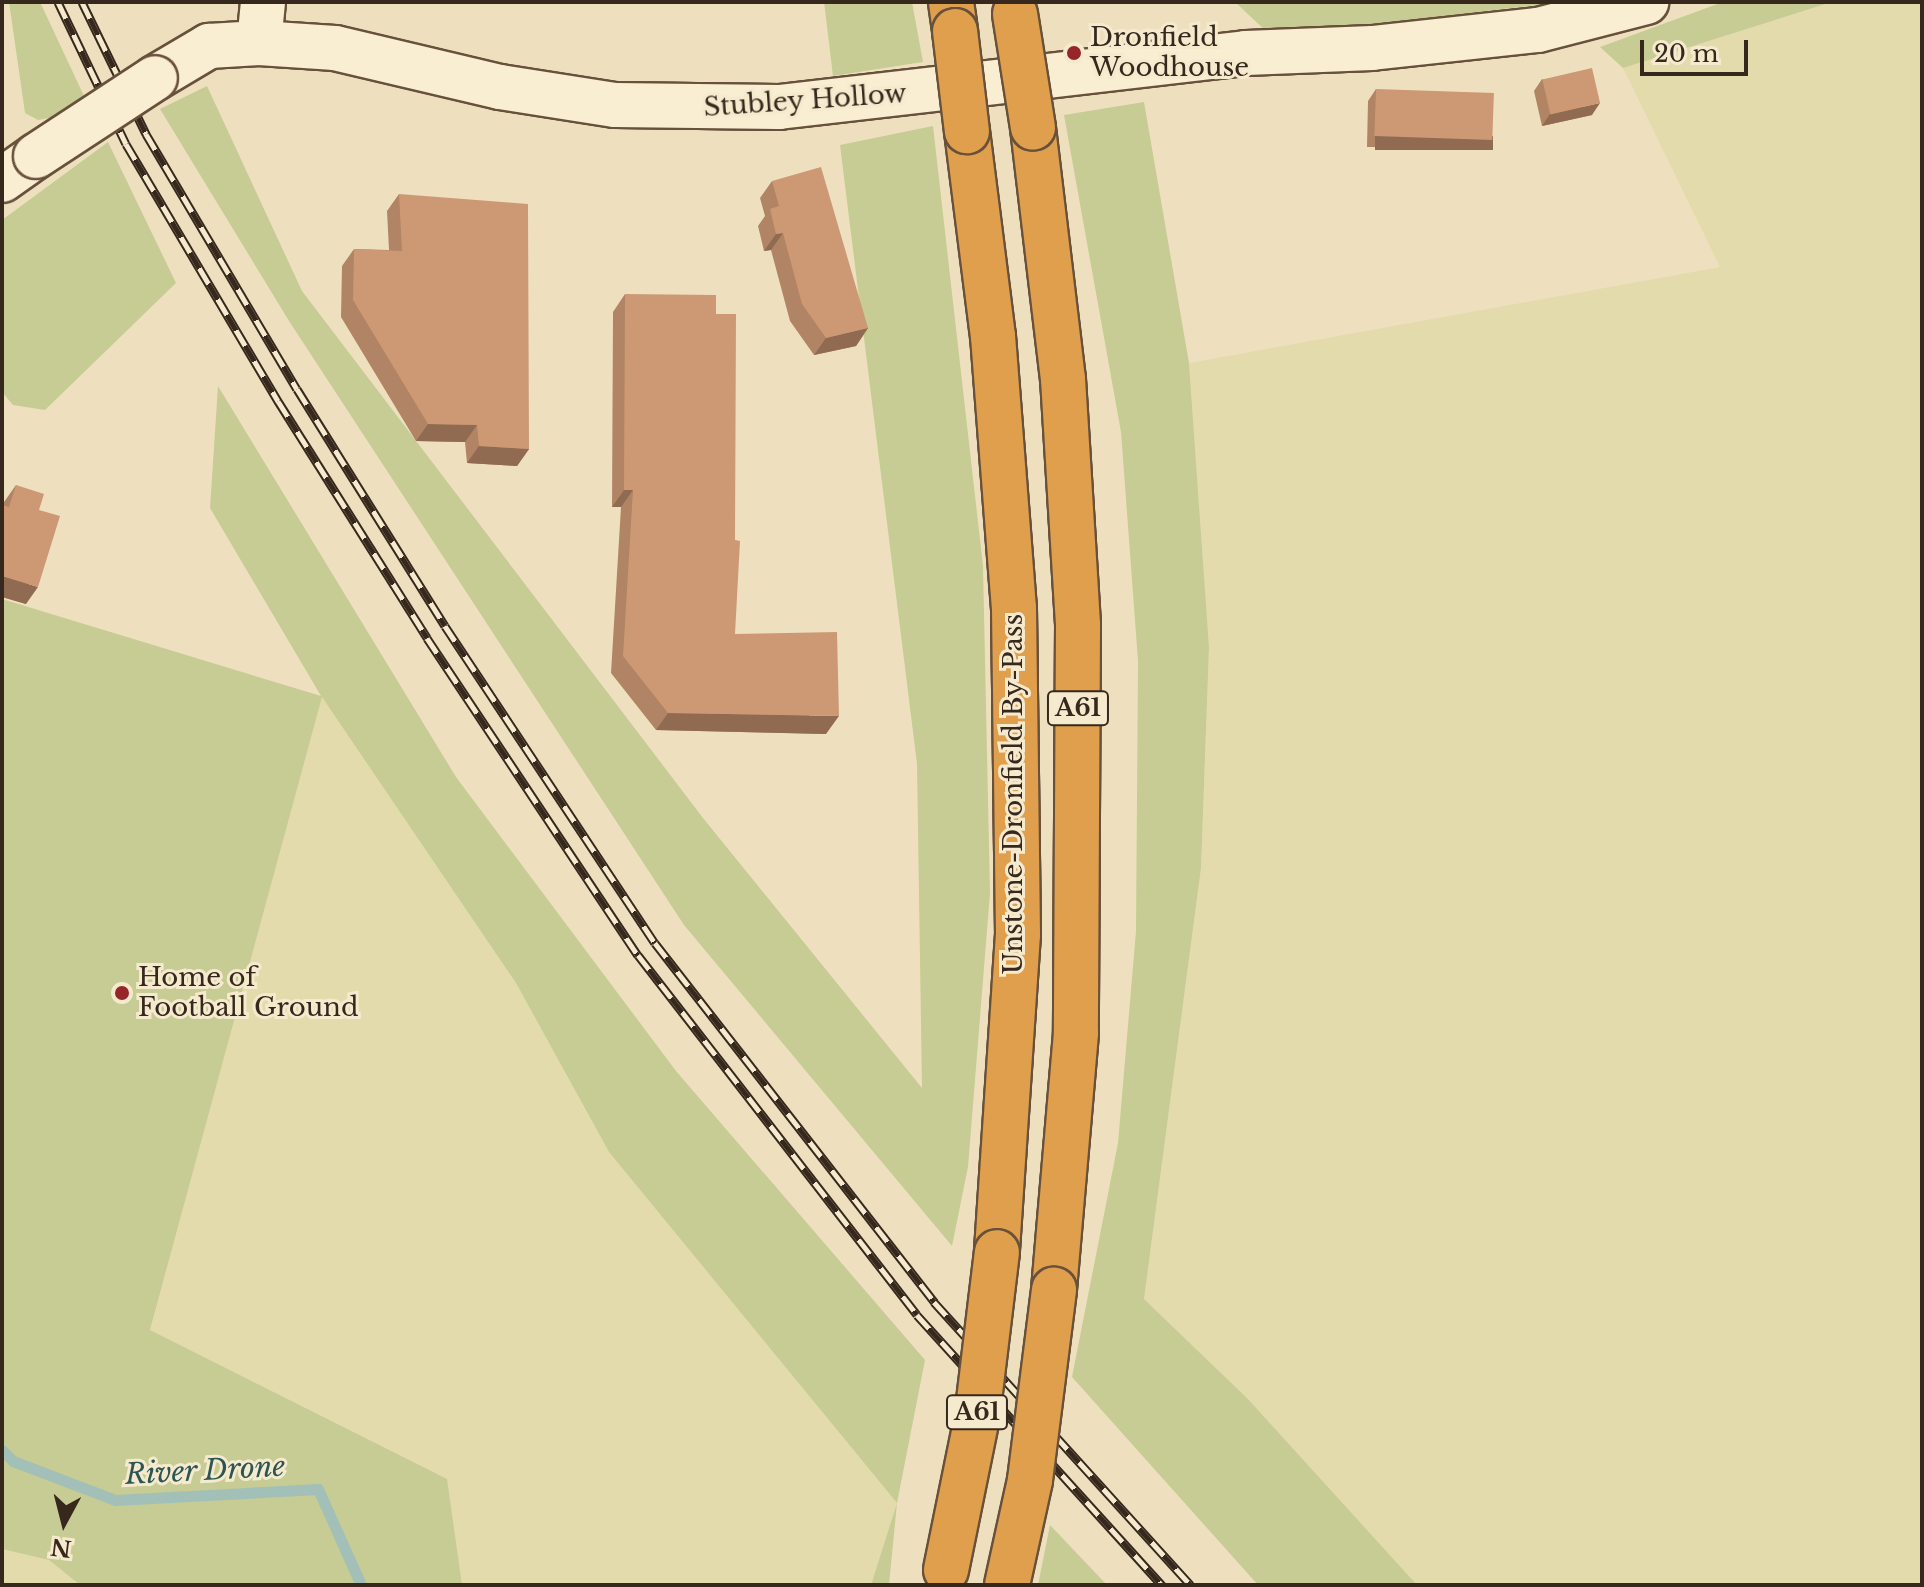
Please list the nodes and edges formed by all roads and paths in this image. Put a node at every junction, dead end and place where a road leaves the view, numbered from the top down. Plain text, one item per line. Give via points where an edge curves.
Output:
1 (1646, 2) edge
2 (1015, 8) edge
3 (953, 16) edge
4 (261, 22) edge
5 (19, 168) edge
6 (944, 1578) edge
7 (1007, 1585) edge

1 - 4 main road, Stubley Hollow via 1538,30 1372,48 1246,53 779,107 615,105 500,87 335,48
2 - 7 highway, A61, bridge via 1063,379 1078,625 1076,1033 1054,1290 1030,1480
3 - 6 highway, Unstone-Dronfield By-Pass / A61, bridge via 993,336 1014,608 1018,934 997,1252 977,1417
4 - 5 main road, Stubley Hollow, bridge via 155,78

